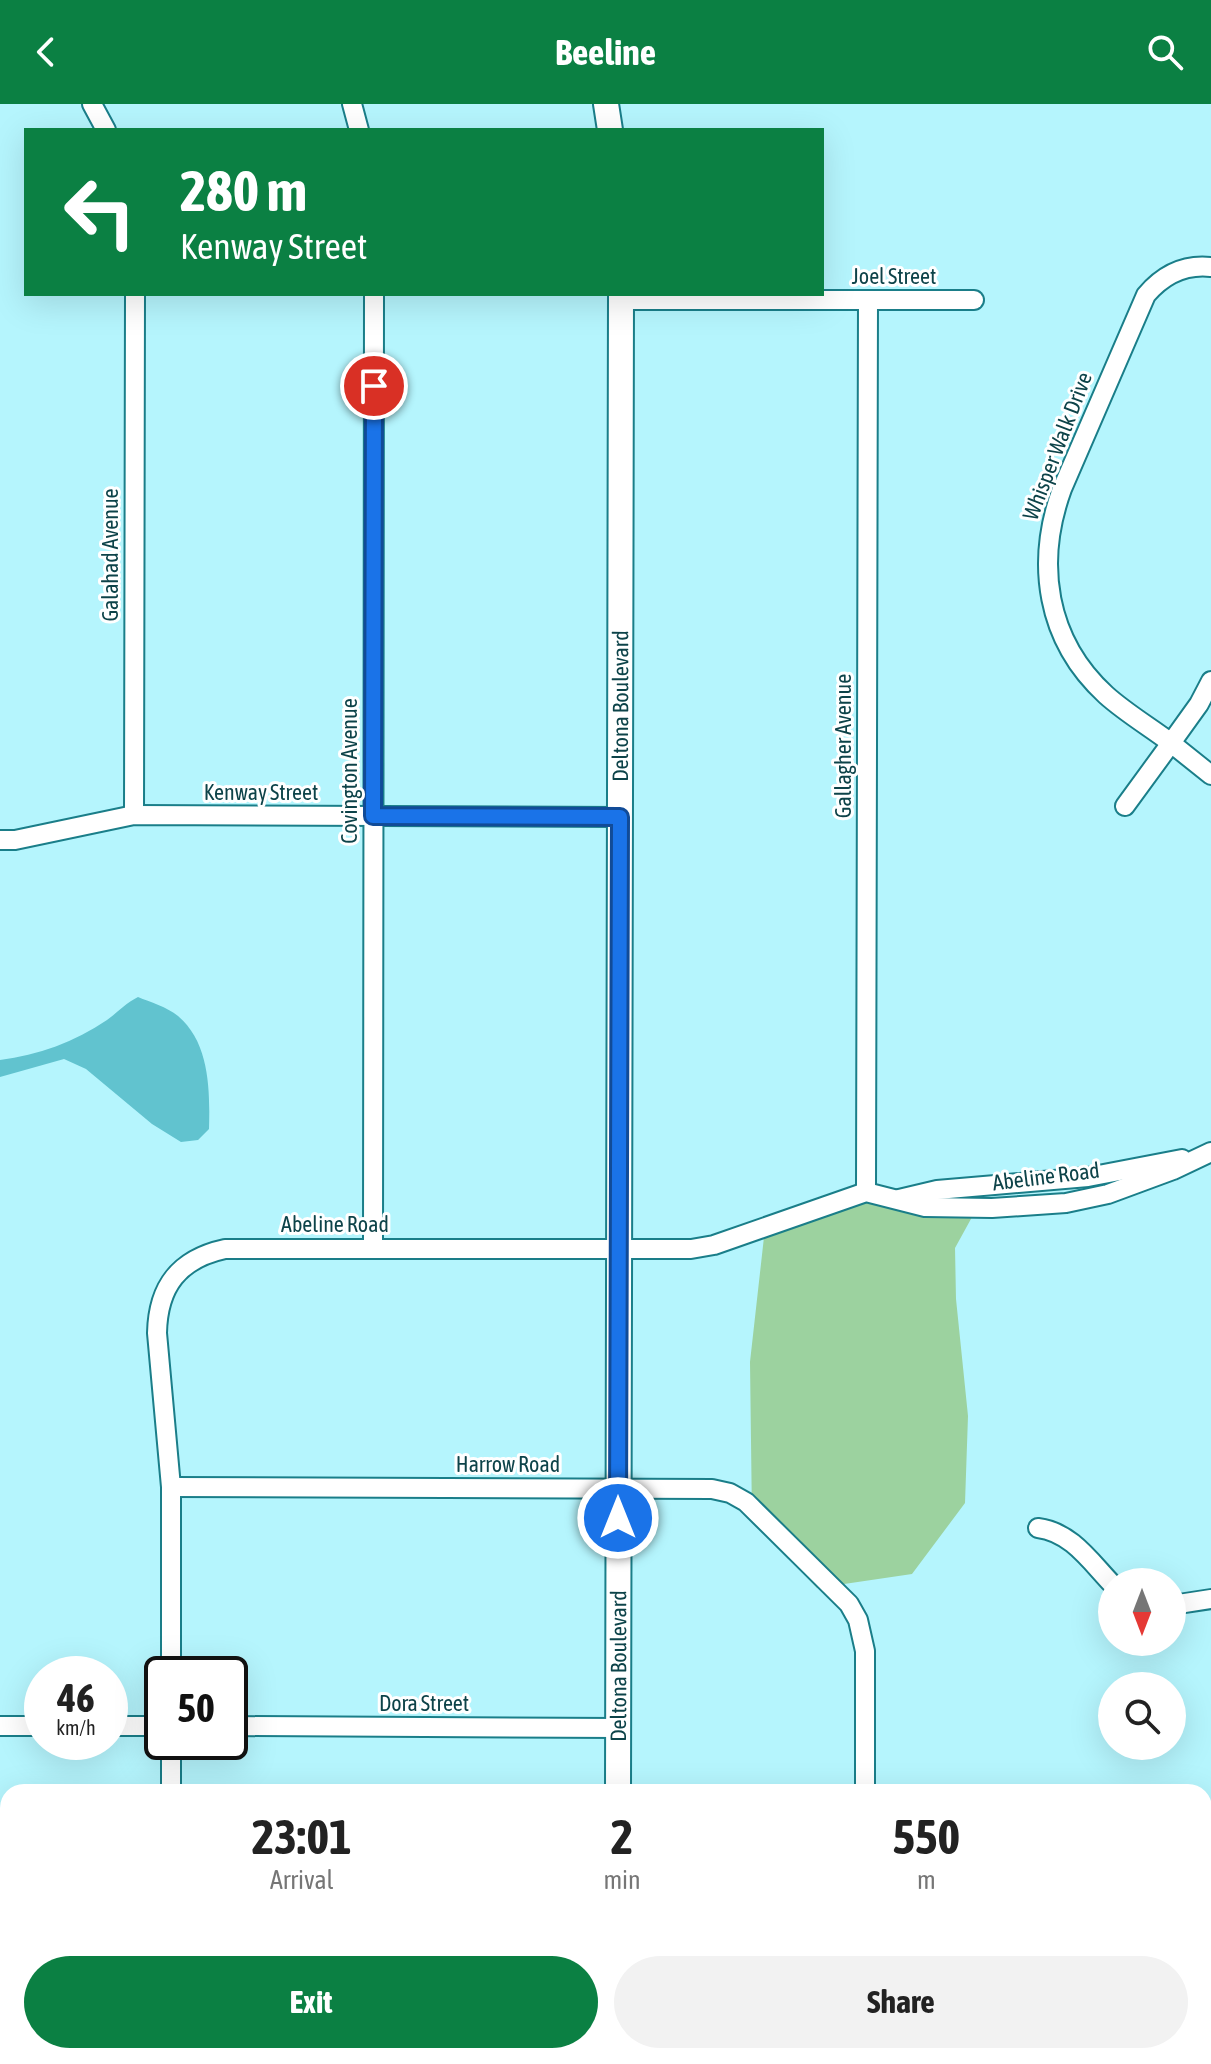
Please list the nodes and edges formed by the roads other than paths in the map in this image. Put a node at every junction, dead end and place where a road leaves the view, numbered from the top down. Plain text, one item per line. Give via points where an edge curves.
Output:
1 (92, 104) edge
2 (352, 104) edge
3 (606, 104) edge
4 (105, 128) edge
5 (358, 128) edge
6 (610, 128) edge
7 (1211, 267) edge
8 (135, 296) edge
9 (374, 296) edge
10 (621, 297) edge
11 (868, 300) junction
12 (974, 300) dead end
13 (1211, 681) edge
14 (1171, 743) junction
15 (1211, 775) edge
16 (1125, 806) dead end
17 (134, 815) junction
18 (373, 816) junction
19 (620, 817) junction
20 (0, 840) edge
21 (1204, 1155) edge
22 (866, 1192) junction
23 (373, 1248) junction
24 (619, 1249) junction
25 (171, 1487) junction
26 (618, 1488) junction
27 (1038, 1528) dead end
28 (1098, 1569) edge
29 (1211, 1599) edge
30 (1186, 1603) edge
31 (171, 1656) edge
32 (0, 1726) edge
33 (24, 1726) edge
34 (248, 1726) edge
35 (618, 1728) junction
36 (171, 1760) edge
37 (171, 1784) edge
38 (618, 1784) edge
39 (865, 1784) edge

1 - 4 street
2 - 5 street
3 - 6 main road
7 - 14 street, Whisper Walk Drive via 1168,275 1146,295 1062,489 1048,541 1050,596 1072,653 1107,696
8 - 17 street, Galahad Avenue
9 - 18 street, Covington Avenue
10 - 11 street, Joel Street
10 - 19 main road, Deltona Boulevard
11 - 12 street, Joel Street
11 - 22 street, Gallagher Avenue
13 - 14 street
14 - 15 street, Whisper Walk Drive
14 - 16 street
17 - 18 street, Kenway Street
17 - 20 street, Kenway Street
18 - 19 street, Kenway Street
18 - 23 street, Covington Avenue
19 - 24 main road, Deltona Boulevard
21 - 22 street, Abeline Road via 1108,1194 1066,1203 925,1207
22 - 24 street, Abeline Road via 714,1245
23 - 24 street, Abeline Road
23 - 25 street, Abeline Road via 225,1249 195,1259 171,1280 157,1314 157,1333
24 - 26 main road, Deltona Boulevard
25 - 26 street, Harrow Road
25 - 31 street, Abeline Road
26 - 35 main road, Deltona Boulevard
26 - 39 street, Harrow Road via 730,1493 757,1511 849,1604 865,1651
27 - 28 street via 1072,1541
29 - 30 street
32 - 33 street
34 - 35 street, Dora Street
35 - 38 main road, Deltona Boulevard
36 - 37 street

